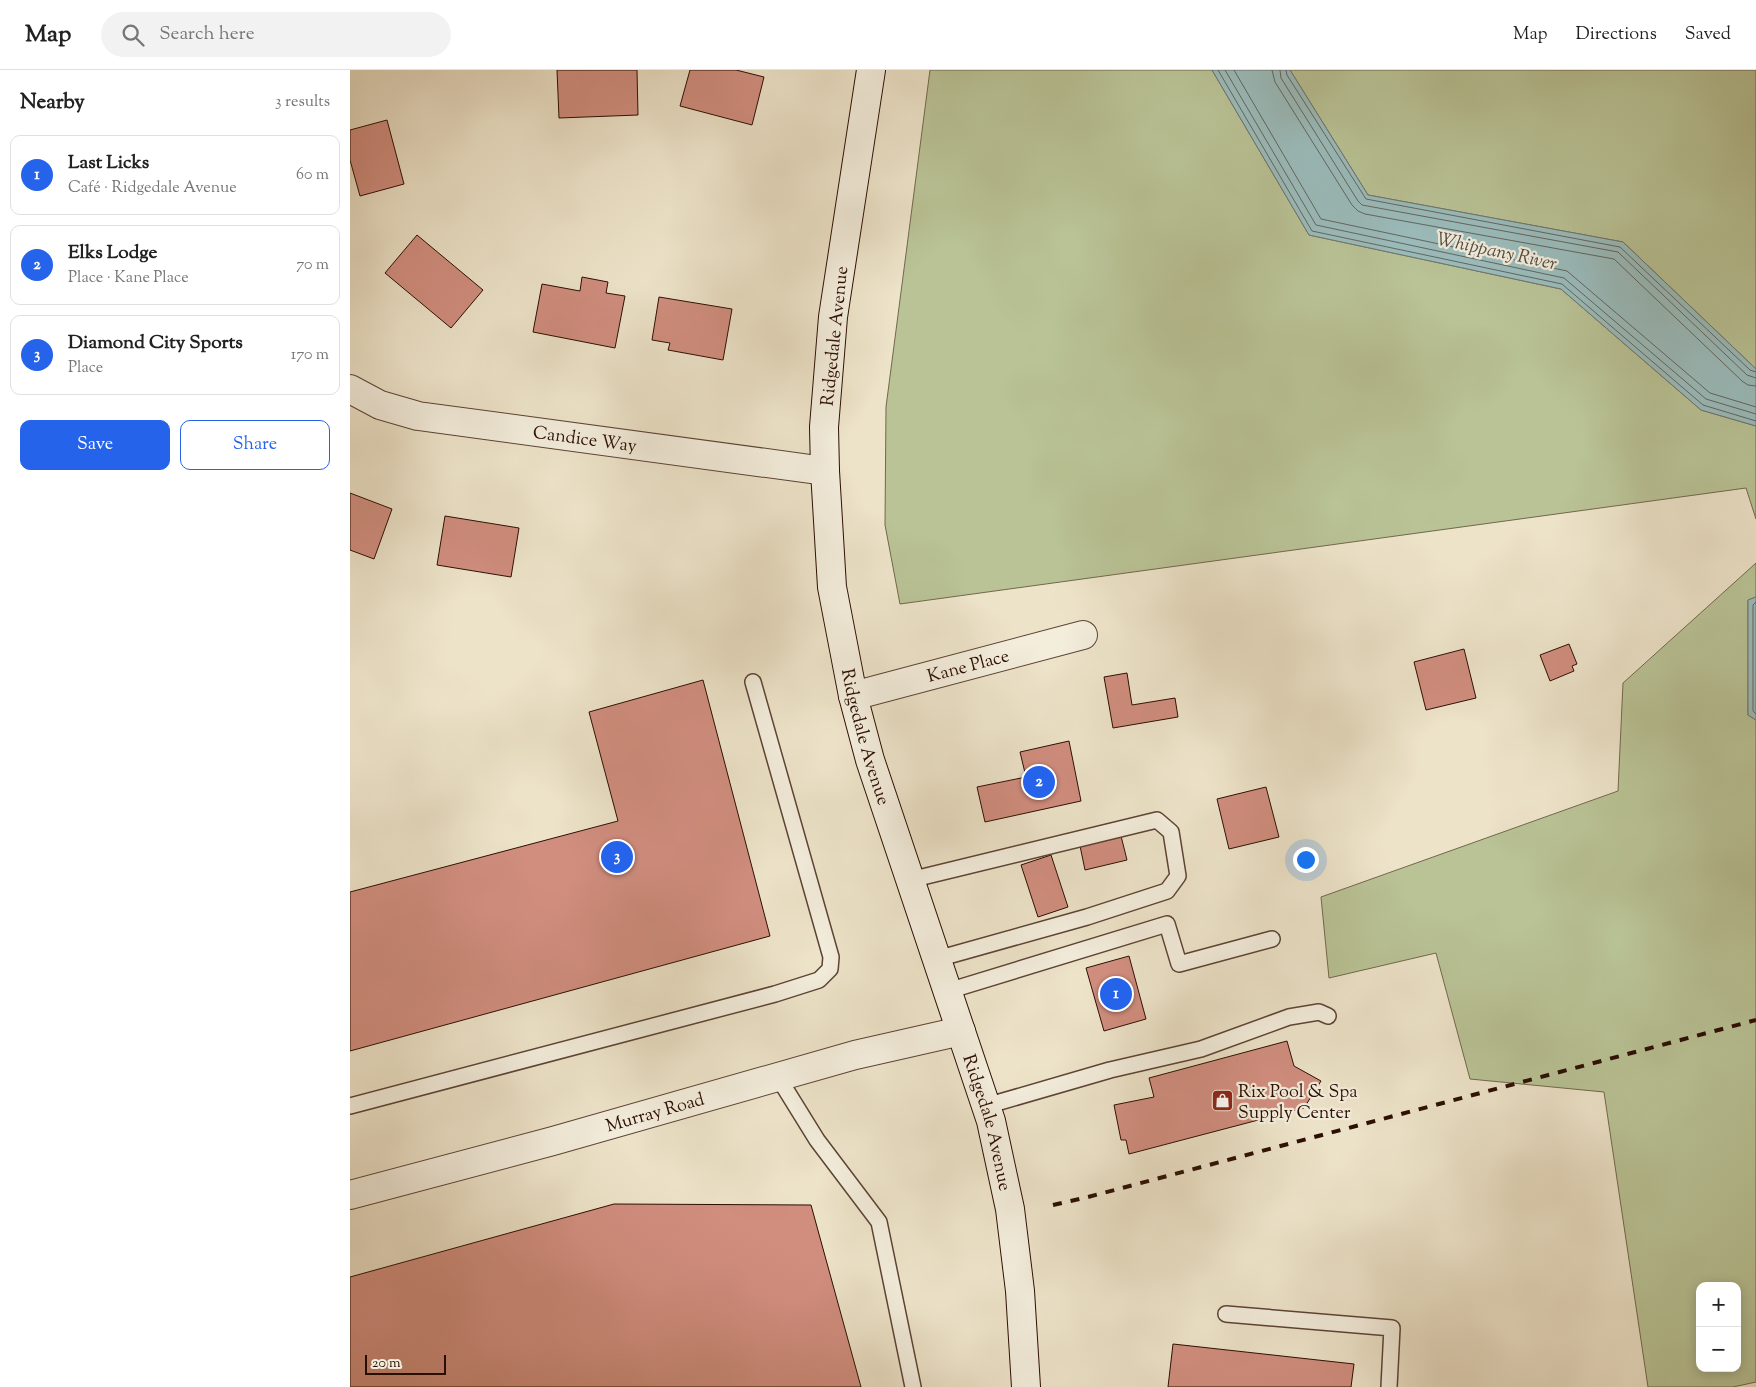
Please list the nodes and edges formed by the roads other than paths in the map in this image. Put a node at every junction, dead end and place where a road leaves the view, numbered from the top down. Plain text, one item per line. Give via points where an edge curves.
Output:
1 (871, 70) edge
2 (350, 389) edge
3 (825, 472) junction
4 (1083, 635) dead end
5 (753, 682) dead end
6 (853, 696) junction
7 (910, 880) junction
8 (1272, 939) dead end
9 (937, 959) junction
10 (948, 991) junction
11 (1328, 1016) dead end
12 (962, 1031) junction
13 (778, 1076) junction
14 (350, 1106) edge
15 (986, 1106) junction
16 (350, 1195) edge
17 (1226, 1314) dead end
18 (913, 1387) edge
19 (1026, 1387) edge
20 (1389, 1387) edge

1 - 3 main road, Ridgedale Avenue via 833,317 824,427
2 - 3 main road, Candice Way via 380,405 418,416
3 - 6 main road, Ridgedale Avenue via 832,587
4 - 6 main road, Kane Place
5 - 14 lane via 831,957 830,969 819,980 775,994
6 - 7 main road, Ridgedale Avenue via 870,760
7 - 9 main road, Ridgedale Avenue
7 - 9 lane via 1157,820 1171,832 1178,876 1168,891
8 - 10 lane via 1180,964 1166,924
9 - 10 main road, Ridgedale Avenue
10 - 12 main road, Ridgedale Avenue
11 - 15 lane via 1319,1012 1289,1017 1200,1050 1110,1070
12 - 13 main road, Murray Road
12 - 15 main road, Ridgedale Avenue
13 - 16 main road, Murray Road
13 - 18 lane via 817,1140 879,1222
15 - 19 main road, Ridgedale Avenue via 1010,1209 1020,1291
17 - 20 lane via 1392,1328

